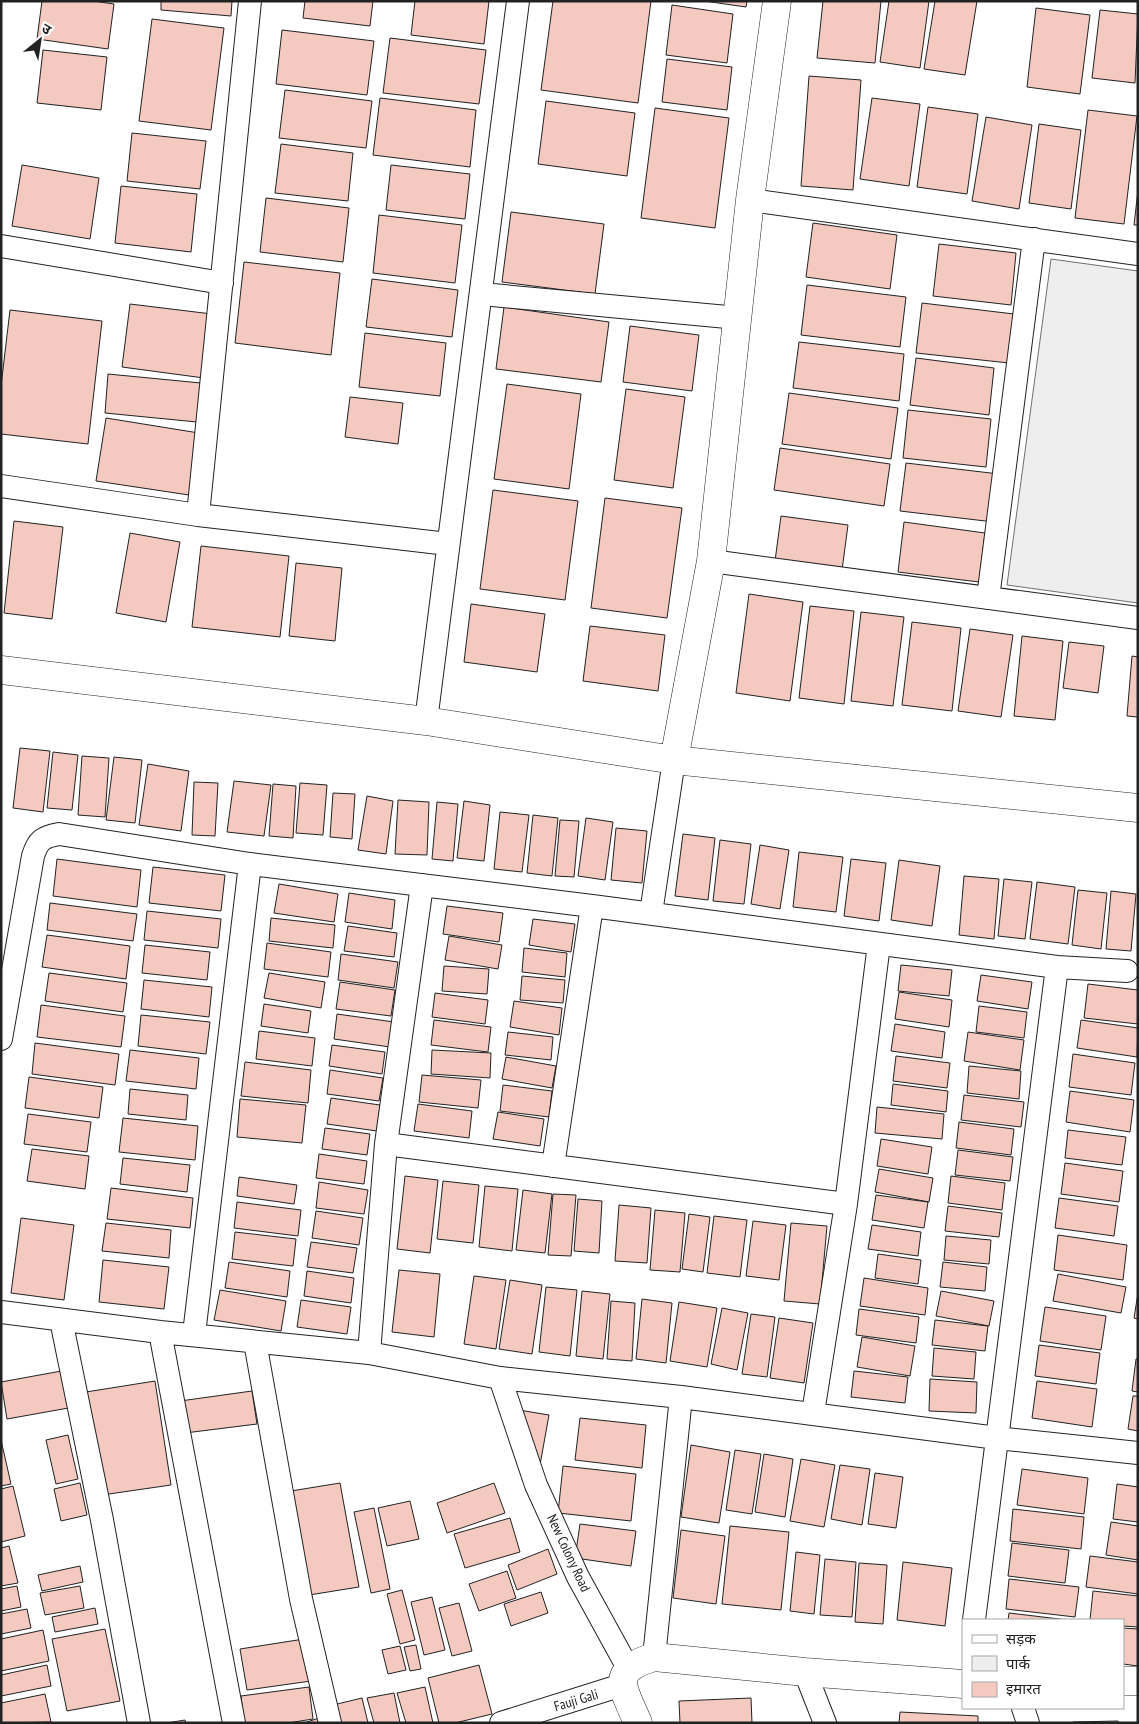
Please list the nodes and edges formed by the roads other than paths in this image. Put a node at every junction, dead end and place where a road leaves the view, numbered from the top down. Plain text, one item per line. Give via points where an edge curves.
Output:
1 (250, 1) edge
2 (518, 1) edge
3 (777, 1) edge
4 (750, 200) junction
5 (1034, 240) junction
6 (1, 246) edge
7 (1138, 254) edge
8 (222, 283) junction
9 (482, 294) junction
10 (738, 318) junction
11 (1, 486) edge
12 (198, 515) junction
13 (448, 544) junction
14 (711, 561) junction
15 (988, 598) junction
16 (1138, 618) edge
17 (1, 670) edge
18 (426, 721) junction
19 (674, 760) junction
20 (1138, 808) edge
21 (250, 864) junction
22 (422, 885) junction
23 (592, 906) junction
24 (651, 913) junction
25 (879, 944) junction
26 (1057, 968) junction
27 (1127, 971) dead end
28 (1, 1039) edge
29 (386, 1144) junction
30 (553, 1166) junction
31 (846, 1204) junction
32 (1, 1312) edge
33 (61, 1320) junction
34 (160, 1332) junction
35 (194, 1334) junction
36 (255, 1342) junction
37 (369, 1353) junction
38 (500, 1378) junction
39 (681, 1397) junction
40 (813, 1413) junction
41 (997, 1438) junction
42 (1138, 1453) edge
43 (974, 1619) edge
44 (654, 1657) junction
45 (805, 1672) junction
46 (625, 1677) junction
47 (1138, 1680) edge
48 (1124, 1681) edge
49 (962, 1684) edge
50 (1023, 1709) edge
51 (139, 1723) edge
52 (234, 1723) edge
53 (330, 1723) edge
54 (501, 1723) edge
55 (638, 1723) edge
56 (825, 1723) edge
57 (1028, 1723) edge

1 - 8 street
2 - 9 street
3 - 4 street
4 - 5 street
4 - 10 street
5 - 7 street
5 - 15 street
6 - 8 street
8 - 12 street
9 - 10 street
9 - 13 street
10 - 14 street
11 - 12 street
12 - 13 street
13 - 18 street
14 - 15 street
14 - 19 street
15 - 16 street
17 - 18 street
18 - 19 street
19 - 20 street
19 - 24 street
21 - 22 street
21 - 28 street via 60,834 45,836 37,843 33,856
21 - 35 street
22 - 23 street
22 - 29 street
23 - 24 street
23 - 30 street
24 - 25 street
25 - 26 street
25 - 31 street
26 - 27 street
26 - 41 street
29 - 30 street
29 - 37 street
30 - 31 street
31 - 40 street
32 - 33 street
33 - 34 street
33 - 51 street
34 - 35 street
34 - 52 street
35 - 36 street
36 - 37 street
36 - 53 street via 301,1598
37 - 38 street
38 - 39 street
38 - 46 street, New Colony Road via 536,1485
39 - 40 street
39 - 44 street
40 - 41 street
41 - 42 street
41 - 43 street
44 - 45 street
44 - 46 street via 634,1663
45 - 49 street
45 - 56 street
46 - 54 street, Fauji Gali
46 - 55 street, New Colony Road
47 - 48 street
50 - 57 street

